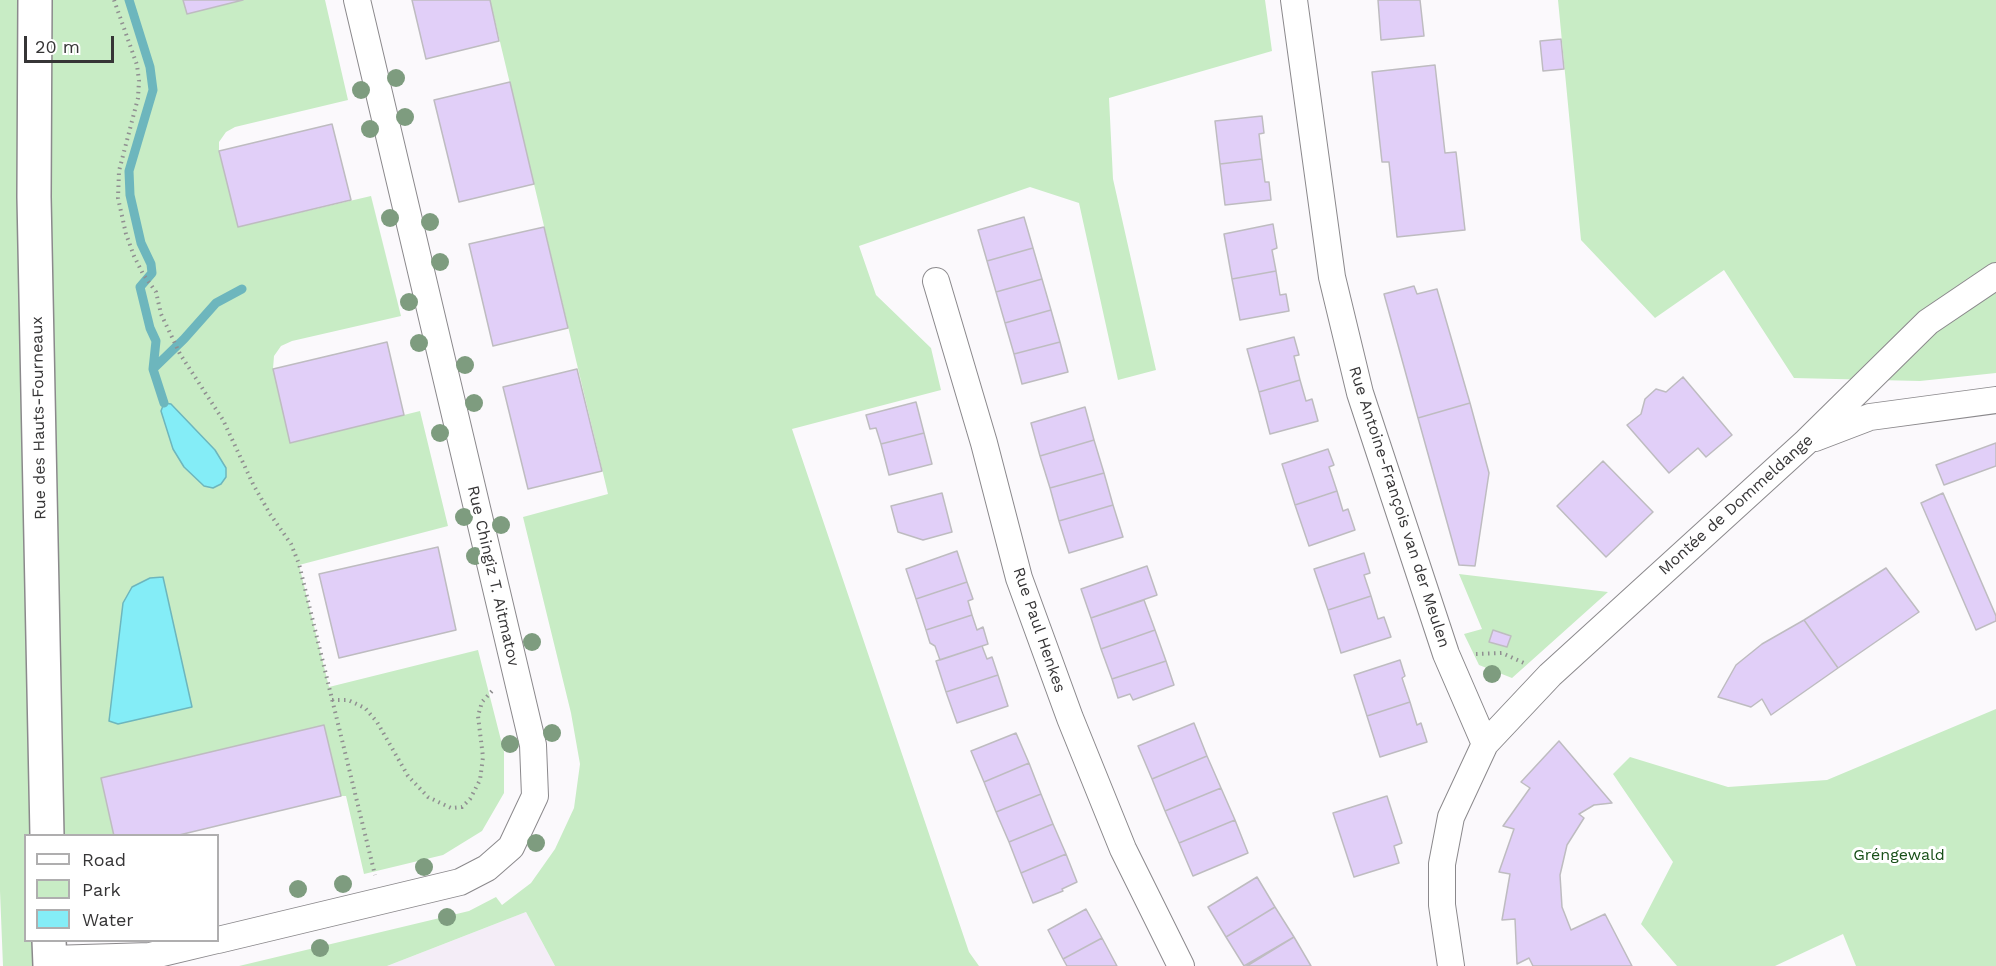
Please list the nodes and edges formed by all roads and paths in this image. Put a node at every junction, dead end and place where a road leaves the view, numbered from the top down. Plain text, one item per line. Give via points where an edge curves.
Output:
1 (35, 0) edge
2 (114, 0) edge
3 (357, 0) edge
4 (1294, 0) edge
5 (1996, 276) edge
6 (936, 280) dead end
7 (1996, 400) edge
8 (1807, 441) junction
9 (1446, 654) junction
10 (1550, 675) junction
11 (519, 684) junction
12 (332, 700) junction
13 (1485, 744) junction
14 (47, 834) edge
15 (382, 902) junction
16 (219, 940) edge
17 (211, 942) edge
18 (50, 955) edge
19 (151, 961) edge
20 (1181, 966) edge
21 (1451, 966) edge

1 - 14 street, Rue des Hauts-Fourneaux via 34,209
2 - 12 path via 139,81 119,171 118,198 126,234 143,274 156,292 161,314 180,354 223,420 253,484 291,544
3 - 11 street, Rue Chingiz T. Aitmatov
4 - 9 street, Rue Antoine-François van der Meulen via 1332,277 1360,393
5 - 8 street, Montée de Dommeldange via 1928,322
6 - 20 street, Rue Paul Henkes via 1019,578 1123,849
7 - 8 street via 1870,417
8 - 10 street, Montée de Dommeldange
9 - 10 path via 1502,653
9 - 13 street, Rue Antoine-François van der Meulen
10 - 13 street, Montée de Dommeldange
11 - 12 path via 490,692 482,702 478,716 483,757 480,780 462,807 451,808 428,797 408,776 377,722 364,708 348,700
11 - 15 street, Rue Chingiz T. Aitmatov via 533,745 535,796 511,847 487,868 460,882
12 - 15 path
13 - 21 street via 1451,817 1442,864 1442,905
15 - 16 street, Rue Chingiz T. Aitmatov
17 - 19 street, Rue Chingiz T. Aitmatov
18 - 19 street, Rue Chingiz T. Aitmatov

